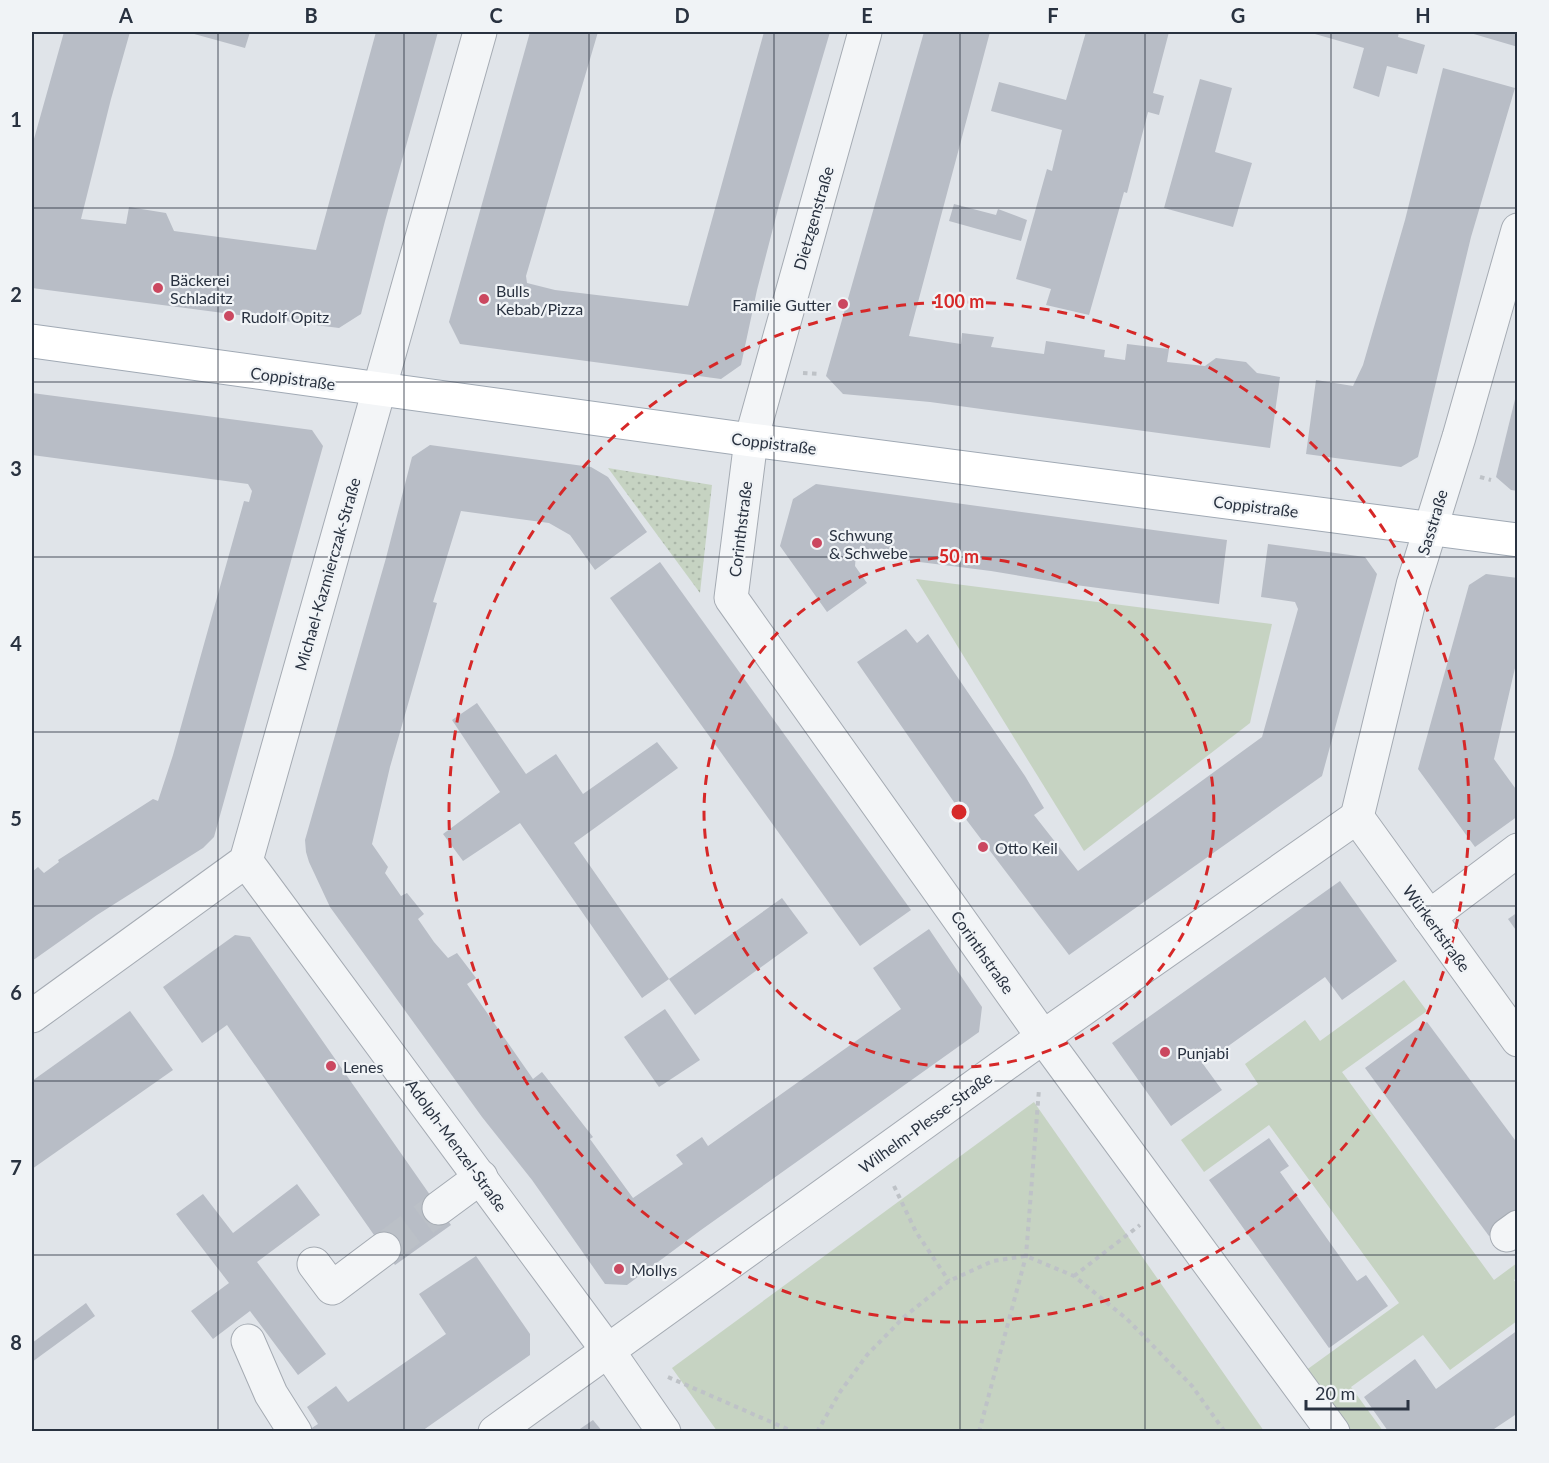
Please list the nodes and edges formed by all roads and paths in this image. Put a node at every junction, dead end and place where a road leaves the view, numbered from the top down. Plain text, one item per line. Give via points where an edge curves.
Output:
1 (480, 32) edge
2 (865, 32) edge
3 (1518, 230) edge
4 (32, 341) edge
5 (379, 390) junction
6 (751, 440) junction
7 (1430, 529) junction
8 (1518, 540) edge
9 (1357, 817) junction
10 (1518, 850) edge
11 (246, 861) junction
12 (1429, 917) junction
13 (32, 1016) edge
14 (1043, 1037) junction
15 (1518, 1040) edge
16 (879, 1155) junction
17 (481, 1177) junction
18 (1166, 1205) junction
19 (439, 1208) tunnel mouth
20 (384, 1249) tunnel mouth
21 (1026, 1256) junction
22 (314, 1264) dead end
23 (1074, 1276) junction
24 (949, 1281) junction
25 (248, 1341) dead end
26 (608, 1351) junction
27 (658, 1372) dead end
28 (294, 1431) edge
29 (495, 1431) edge
30 (664, 1431) edge
31 (794, 1431) edge
32 (818, 1431) edge
33 (980, 1431) edge
34 (1225, 1431) edge
35 (1333, 1431) edge

1 - 5 street, Michael-Kazmierczak-Straße
2 - 6 street, Dietzgenstraße
3 - 7 street, Sasstraße
4 - 5 main road, Coppistraße
5 - 6 main road, Coppistraße
5 - 11 street, Michael-Kazmierczak-Straße
6 - 7 main road, Coppistraße
6 - 14 street, Corinthstraße via 730,598
7 - 8 main road, Coppistraße
7 - 9 street, Sasstraße
9 - 12 street, Würkertstraße
9 - 14 street, Wilhelm-Plesse-Straße
10 - 12 street
11 - 13 street
11 - 17 street, Adolph-Menzel-Straße
12 - 15 street, Würkertstraße
14 - 16 street, Wilhelm-Plesse-Straße
14 - 18 street, Corinthstraße
14 - 21 path
16 - 24 path via 916,1232
16 - 26 street, Wilhelm-Plesse-Straße
17 - 19 street
17 - 26 street, Adolph-Menzel-Straße
18 - 23 path
18 - 35 street, Corinthstraße
20 - 22 street via 332,1288
21 - 23 path
21 - 24 path via 993,1262
21 - 33 path
23 - 34 path via 1127,1319 1184,1377
24 - 32 path via 904,1317 867,1355
25 - 28 street via 271,1394
26 - 29 street, Wilhelm-Plesse-Straße
26 - 30 street, Adolph-Menzel-Straße
27 - 31 path

